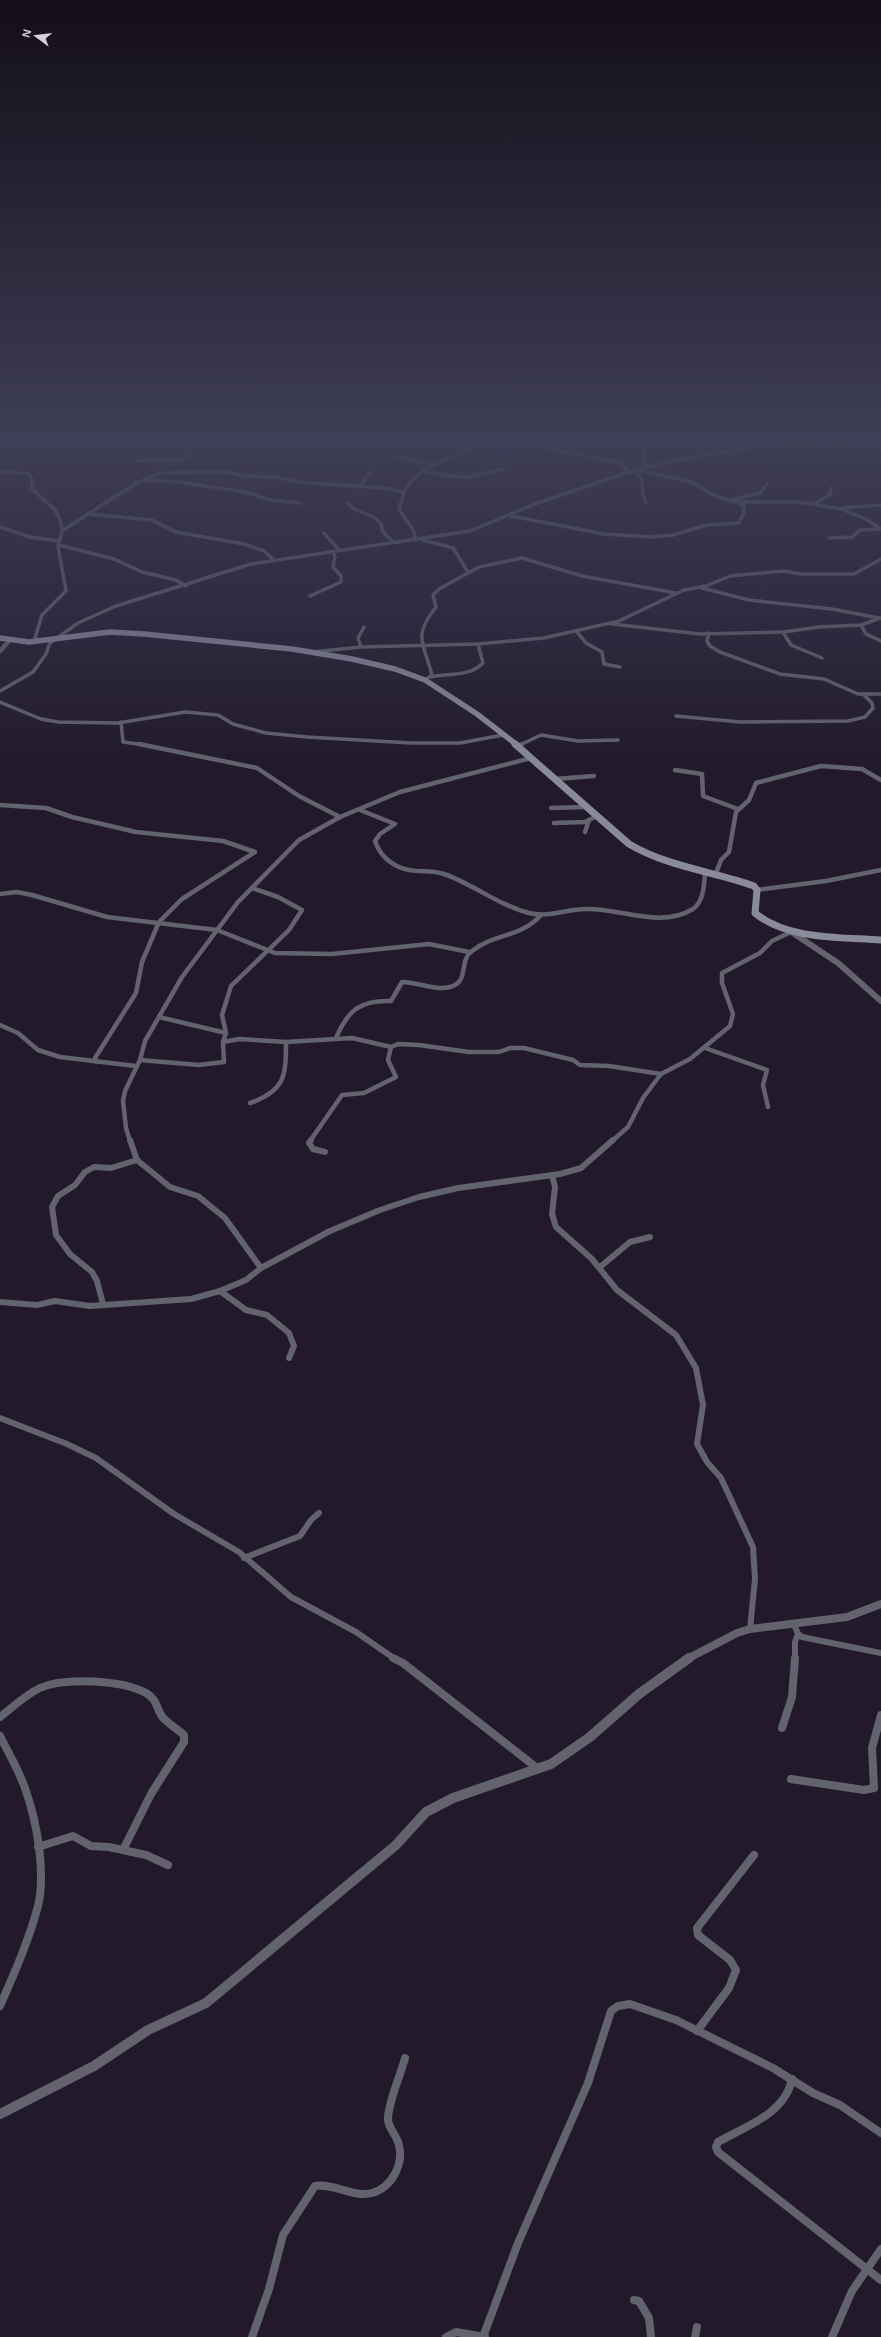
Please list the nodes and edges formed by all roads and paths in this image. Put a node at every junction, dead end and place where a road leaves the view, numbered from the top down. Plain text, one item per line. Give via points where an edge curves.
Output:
1 (59, 551) edge
2 (87, 551) edge
3 (264, 551) edge
4 (333, 551) joint
5 (455, 551) edge
6 (273, 559) junction
7 (881, 559) edge
8 (468, 572) junction
9 (186, 586) junction
10 (702, 588) junction
11 (676, 594) junction
12 (310, 596) dead end
13 (881, 618) edge
14 (609, 624) junction
15 (861, 625) junction
16 (364, 627) dead end
17 (578, 632) junction
18 (783, 632) junction
19 (708, 634) junction
20 (0, 638) edge
21 (54, 640) junction
22 (9, 641) junction
23 (39, 641) junction
24 (881, 641) edge
25 (478, 644) junction
26 (422, 645) junction
27 (361, 647) junction
28 (0, 651) edge
29 (309, 652) junction
30 (822, 658) dead end
31 (620, 667) dead end
32 (428, 678) junction
33 (0, 691) edge
34 (863, 694) junction
35 (881, 694) edge
36 (0, 702) edge
37 (676, 716) dead end
38 (121, 722) junction
39 (503, 735) junction
40 (618, 740) dead end
41 (518, 746) junction
42 (531, 758) junction
43 (675, 770) dead end
44 (594, 776) dead end
45 (555, 779) junction
46 (881, 780) edge
47 (0, 805) edge
48 (586, 807) junction
49 (551, 808) dead end
50 (360, 810) junction
51 (738, 810) junction
52 (596, 816) junction
53 (340, 817) junction
54 (589, 820) junction
55 (554, 823) dead end
56 (585, 832) dead end
57 (881, 870) edge
58 (705, 873) junction
59 (715, 876) junction
60 (252, 888) junction
61 (757, 890) junction
62 (0, 894) edge
63 (540, 915) junction
64 (159, 922) junction
65 (782, 928) junction
66 (217, 930) junction
67 (791, 932) junction
68 (881, 940) edge
69 (268, 952) junction
70 (469, 952) junction
71 (881, 1001) edge
72 (159, 1017) junction
73 (0, 1025) edge
74 (226, 1033) junction
75 (336, 1038) junction
76 (223, 1042) junction
77 (286, 1042) junction
78 (391, 1047) junction
79 (705, 1048) junction
80 (140, 1060) junction
81 (97, 1062) junction
82 (136, 1066) junction
83 (660, 1074) junction
84 (250, 1103) dead end
85 (768, 1107) dead end
86 (325, 1152) dead end
87 (137, 1160) junction
88 (552, 1175) junction
89 (650, 1237) dead end
90 (600, 1267) junction
91 (261, 1268) junction
92 (220, 1291) junction
93 (0, 1302) edge
94 (103, 1304) junction
95 (290, 1358) dead end
96 (0, 1418) edge
97 (319, 1513) dead end
98 (244, 1558) junction
99 (881, 1604) edge
100 (794, 1624) junction
101 (750, 1629) junction
102 (798, 1634) junction
103 (881, 1653) edge
104 (881, 1715) edge
105 (0, 1717) edge
106 (782, 1728) dead end
107 (0, 1736) edge
108 (539, 1769) junction
109 (791, 1780) dead end
110 (38, 1847) junction
111 (123, 1850) junction
112 (754, 1855) dead end
113 (168, 1865) dead end
114 (0, 2006) edge
115 (697, 2031) junction
116 (405, 2058) dead end
117 (792, 2079) junction
118 (0, 2114) edge
119 (881, 2133) edge
120 (881, 2249) edge
121 (866, 2267) junction
122 (881, 2280) edge
123 (634, 2300) dead end
124 (697, 2327) dead end
125 (252, 2337) edge
126 (446, 2337) edge
127 (484, 2337) edge
128 (652, 2337) edge
129 (695, 2337) edge
130 (832, 2337) edge

1 - 23 street via 66,591 42,616 35,638
2 - 9 street via 114,559 142,572 176,580
3 - 6 street
4 - 6 street
4 - 12 street via 333,567 341,576 341,582
5 - 8 street
6 - 9 street via 236,568
7 - 10 street via 854,574 801,574 784,571 750,573 730,576
8 - 11 street via 489,564 522,558 582,576
8 - 26 street via 435,592 433,598 436,607 422,626
9 - 21 street via 96,614
10 - 11 street via 684,590
10 - 13 street via 756,601 832,608
11 - 14 street
13 - 15 street
14 - 17 street
14 - 19 street
15 - 18 street
15 - 24 street via 866,634
16 - 27 street via 358,638
17 - 25 street
17 - 31 street via 586,643 602,652 604,664
18 - 19 street
18 - 30 street via 791,646
19 - 34 street via 707,641 710,646 720,652 780,674 824,679 851,692
20 - 22 main road
21 - 23 main road
21 - 29 main road via 125,632
21 - 33 street via 33,672
22 - 23 main road
22 - 28 street
25 - 26 street
25 - 32 street via 483,663 481,666 464,672
26 - 27 street
26 - 32 street via 432,672
27 - 29 street
29 - 32 main road via 371,663
32 - 39 main road
34 - 35 street
34 - 37 street via 872,703 873,708 865,717 848,721 740,722
36 - 38 street via 49,721
38 - 39 street via 185,712 218,715 233,724 266,733 307,737 460,743
38 - 53 street via 125,743 257,768 299,796
39 - 41 main road
40 - 41 street via 578,741 537,735
41 - 42 main road
42 - 45 main road
42 - 50 street via 400,792
43 - 51 street via 702,774 703,796
44 - 45 street
45 - 48 main road
46 - 51 street via 862,768 816,766 756,783 749,800
47 - 64 street via 46,808 136,832 223,841 254,852 182,899
48 - 49 street
48 - 52 main road
50 - 53 street
50 - 63 street via 395,824 380,834 375,841 380,851 400,868 412,872 441,873 507,905
51 - 59 street via 734,816 729,852 721,860
52 - 54 street
52 - 58 main road via 644,855
53 - 60 street via 300,840
54 - 55 street
54 - 56 street
57 - 61 street via 826,881
58 - 59 main road
58 - 63 street via 706,887 703,897 699,903 680,916 637,917 588,909
59 - 61 main road via 746,883
60 - 66 street
60 - 69 street via 302,909 296,922
61 - 65 main road via 755,913 766,922
62 - 64 street via 17,892 107,917
63 - 70 street via 533,924
64 - 66 street via 194,929
64 - 81 street via 142,962 139,986 95,1058
65 - 67 street
65 - 68 main road
66 - 69 street
66 - 72 street via 182,978
67 - 71 street via 838,963
67 - 79 street via 772,941 760,954 722,973 722,983 730,999 733,1020 722,1035
69 - 70 street via 318,955 428,944
69 - 74 street via 239,978 227,994 222,1015
70 - 75 street via 464,961 464,976 458,984 442,988 402,982 391,1001 376,999 357,1007 345,1020
72 - 74 street
72 - 80 street via 145,1041
73 - 81 street via 12,1029 44,1052
74 - 76 street
75 - 77 street
75 - 78 street via 352,1038
76 - 77 street via 239,1039
76 - 80 street via 224,1062 199,1065
77 - 84 street via 287,1071 281,1085 270,1095
78 - 83 street via 398,1044 499,1052 510,1048 524,1048 573,1060 580,1065 609,1066
78 - 86 street via 388,1060 396,1077 364,1093 342,1095 309,1143 313,1149
79 - 83 street via 690,1059
79 - 85 street via 767,1070 763,1085
80 - 82 street
81 - 82 street
82 - 87 street via 123,1101 126,1128
83 - 88 street via 643,1098 628,1127 581,1168
87 - 91 street via 170,1187 198,1196 225,1218 240,1243
87 - 94 street via 111,1168 94,1167 58,1196 52,1207 56,1235 70,1254 92,1272 98,1281
88 - 90 street via 556,1182 552,1206 553,1223 560,1233
88 - 91 street via 476,1184 419,1197 348,1224
89 - 90 street via 630,1242
90 - 101 street via 617,1290 676,1335 696,1368 703,1405 698,1444 707,1462 721,1478 753,1547 755,1579
91 - 92 street via 246,1280
92 - 94 street via 191,1299
92 - 95 street via 246,1310 267,1315 289,1333 294,1346
93 - 94 street via 37,1305 55,1301 90,1306
96 - 98 street via 96,1458 174,1514 230,1546
97 - 98 street via 300,1536
98 - 108 street via 291,1597 338,1621 403,1663
99 - 100 street via 847,1617
100 - 101 street
100 - 102 street
101 - 108 street via 705,1648 676,1666 590,1737 551,1764
102 - 103 street via 810,1639
102 - 106 street via 795,1642 792,1700
104 - 109 street via 872,1748 874,1788 864,1790
105 - 111 street via 30,1692 56,1683 91,1682 122,1686 154,1698 160,1707 161,1715 184,1735 184,1742 151,1794
107 - 110 street via 26,1790
108 - 118 street via 453,1798 426,1812 396,1845 360,1872 206,2003 148,2030 94,2066
110 - 111 street via 73,1836 91,1846
110 - 114 street via 42,1876 38,1905 20,1963
111 - 113 street via 146,1855
112 - 115 street via 697,1928 698,1935 734,1964 737,1972 733,1983
115 - 117 street
115 - 127 street via 676,2020 630,2004 618,2006 611,2011 588,2083 518,2243
116 - 125 street via 388,2118 401,2160 395,2176 384,2188 361,2194 323,2183 315,2186 283,2235 269,2289
117 - 119 street via 813,2093 840,2105
117 - 121 street via 792,2087 787,2097 778,2106 757,2121 718,2142 716,2147 718,2152
120 - 121 street
121 - 122 street
121 - 130 street via 847,2297
123 - 128 street via 639,2301 648,2312
124 - 129 street
126 - 127 street via 456,2332

